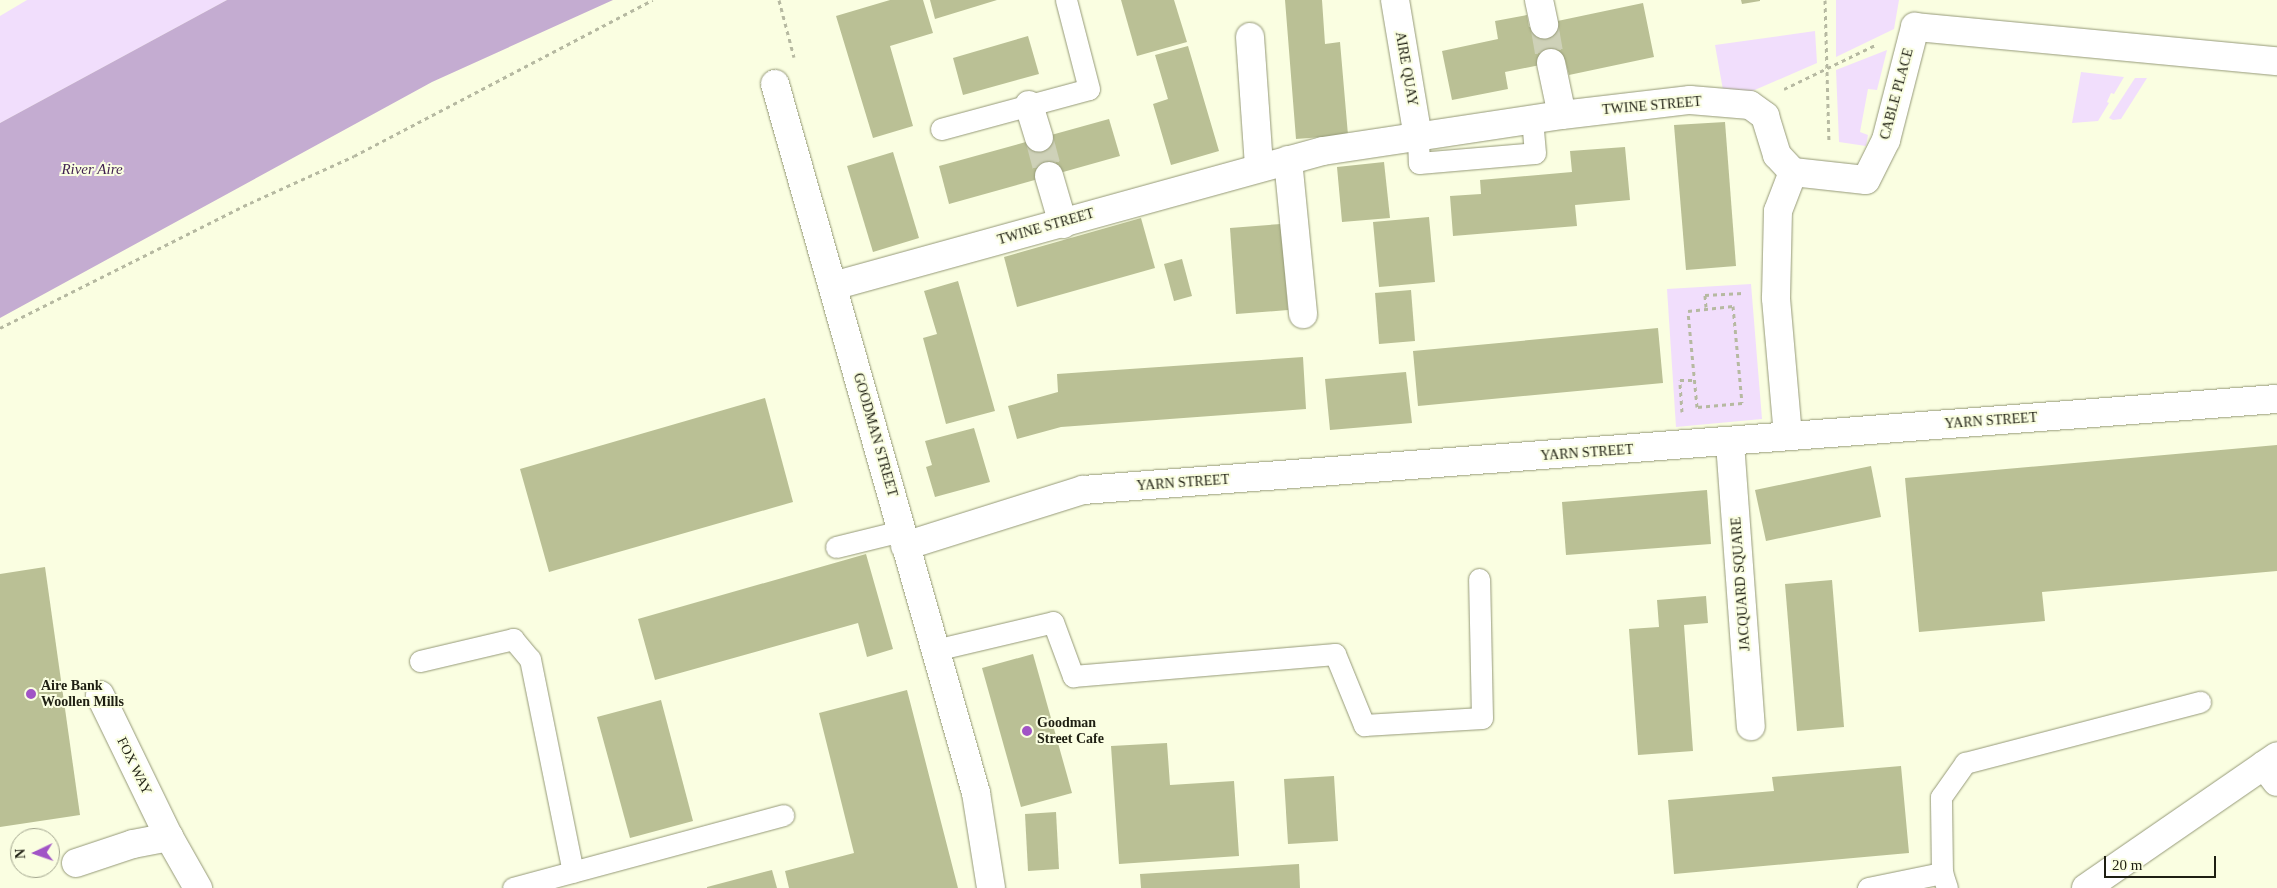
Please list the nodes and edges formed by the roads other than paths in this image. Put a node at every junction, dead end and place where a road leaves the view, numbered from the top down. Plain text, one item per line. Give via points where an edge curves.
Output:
1 (1066, 0) edge
2 (1394, 0) edge
3 (1250, 37) dead end
4 (1551, 62) tunnel mouth
5 (2277, 62) edge
6 (775, 84) road end
7 (1030, 105) junction
8 (1562, 115) junction
9 (941, 129) dead end
10 (1039, 138) tunnel mouth
11 (1418, 138) junction
12 (1288, 160) junction
13 (1259, 167) junction
14 (1793, 172) junction
15 (1049, 176) tunnel mouth
16 (1063, 224) junction
17 (833, 286) junction
18 (1303, 314) dead end
19 (2277, 399) edge
20 (1788, 436) junction
21 (1730, 442) junction
22 (903, 539) junction
23 (836, 547) dead end
24 (1479, 579) dead end
25 (934, 650) junction
26 (420, 661) dead end
27 (100, 695) dead end
28 (2200, 702) dead end
29 (1752, 726) dead end
30 (2273, 768) edge
31 (783, 816) dead end
32 (169, 837) junction
33 (76, 862) dead end
34 (573, 872) junction
35 (1944, 880) edge
36 (198, 888) edge
37 (513, 888) edge
38 (991, 888) edge
39 (1868, 888) edge
40 (2086, 888) edge

1 - 7 lane via 1089,89
2 - 11 street, AIRE QUAY
3 - 13 street
4 - 8 street
5 - 14 street, CABLE PLACE via 1915,27 1886,140 1866,180
6 - 17 street, GOODMAN STREET
7 - 9 lane
7 - 10 street
8 - 11 street, TWINE STREET
8 - 14 street, TWINE STREET via 1690,100 1750,105 1765,116 1777,155
11 - 12 street, TWINE STREET via 1323,151
12 - 13 street, TWINE STREET
12 - 18 street
13 - 16 street, TWINE STREET
14 - 20 street via 1778,211 1776,291
15 - 16 street
16 - 17 street, TWINE STREET
17 - 22 street, GOODMAN STREET
19 - 20 street, YARN STREET
20 - 21 street, YARN STREET
21 - 22 street, YARN STREET via 1083,490
21 - 29 street, JACQUARD SQUARE
22 - 23 lane
22 - 25 street, GOODMAN STREET
24 - 25 lane via 1482,718 1364,724 1335,654 1073,676 1053,622
25 - 38 street, GOODMAN STREET via 976,793
26 - 34 lane via 513,639 530,660
27 - 32 street, FOX WAY
28 - 35 lane via 1965,763 1941,797
30 - 40 street
31 - 34 lane
32 - 33 street via 133,844
32 - 36 street, FOX WAY
34 - 37 lane
35 - 39 lane

